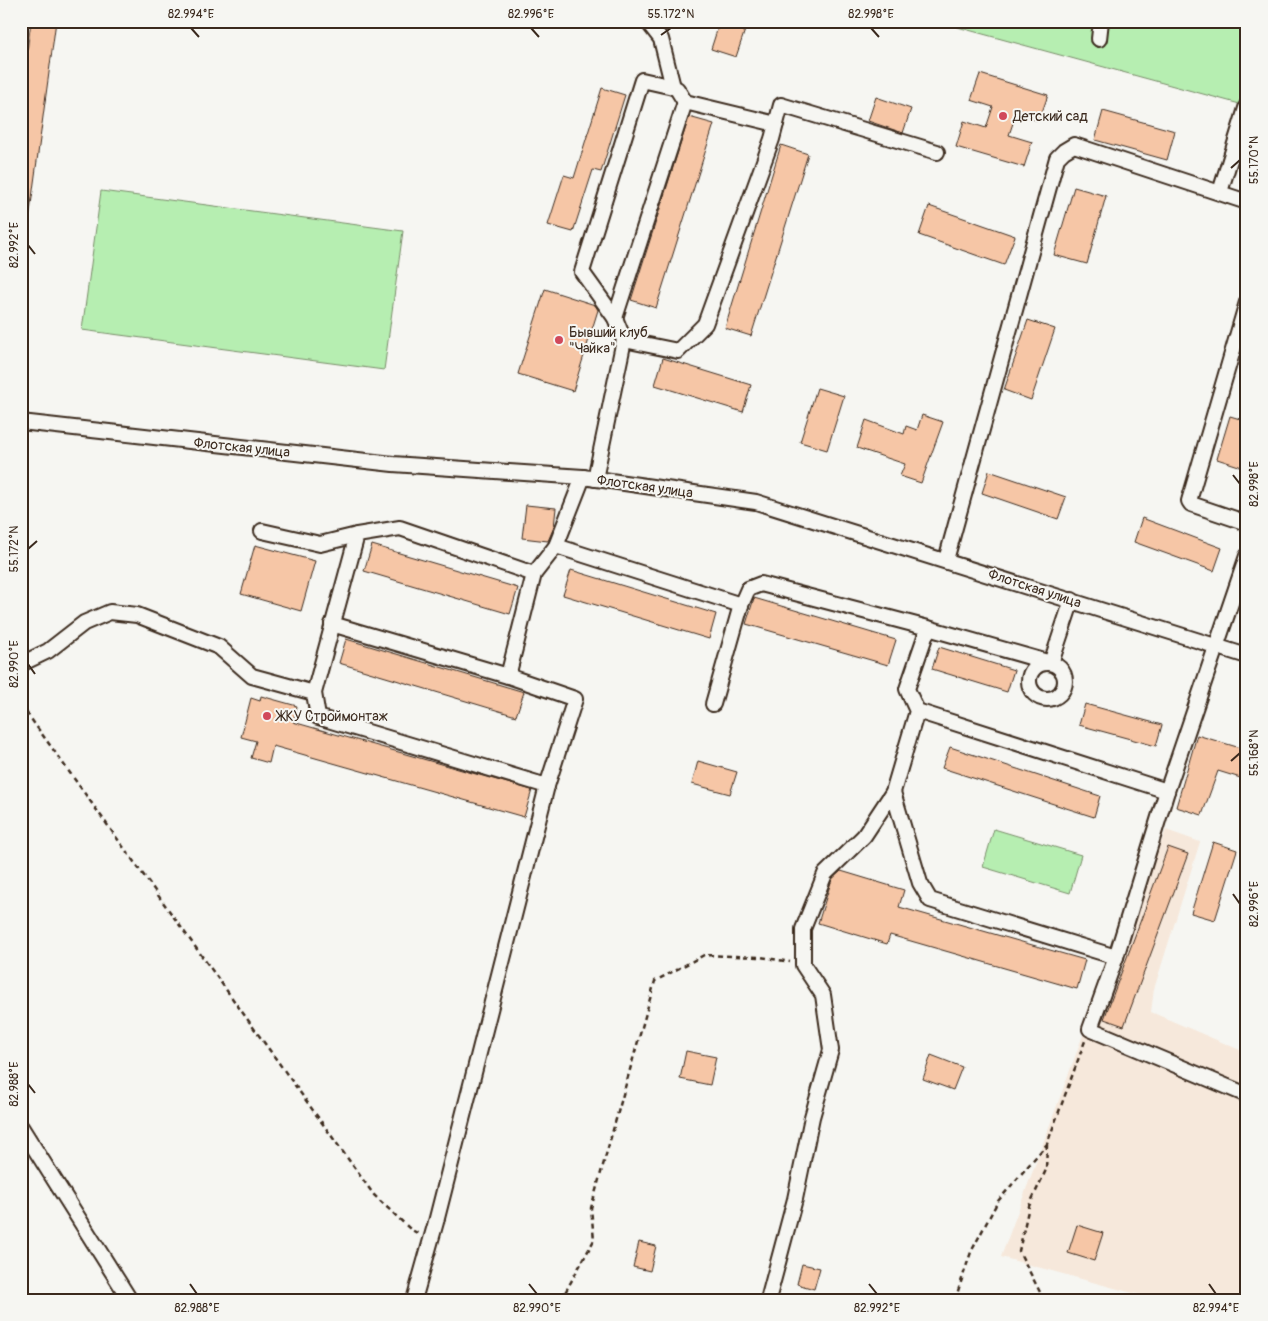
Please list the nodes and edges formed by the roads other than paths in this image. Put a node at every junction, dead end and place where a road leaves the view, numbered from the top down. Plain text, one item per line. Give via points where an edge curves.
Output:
1 (648, 21) edge
2 (1102, 21) edge
3 (1099, 39) dead end
4 (672, 87) junction
5 (685, 102) junction
6 (1247, 105) edge
7 (1244, 119) edge
8 (776, 124) junction
9 (937, 152) dead end
10 (1220, 192) junction
11 (1247, 202) edge
12 (1247, 302) edge
13 (615, 318) junction
14 (624, 340) junction
15 (21, 422) edge
16 (589, 478) junction
17 (1247, 523) edge
18 (262, 531) dead end
19 (357, 535) junction
20 (556, 546) junction
21 (1247, 556) edge
22 (946, 560) junction
23 (534, 574) junction
24 (1072, 600) junction
25 (741, 606) junction
26 (332, 624) junction
27 (928, 628) junction
28 (1217, 646) junction
29 (1247, 656) edge
30 (21, 664) edge
31 (508, 676) junction
32 (314, 693) junction
33 (713, 704) dead end
34 (917, 711) junction
35 (547, 786) junction
36 (1167, 791) junction
37 (893, 792) junction
38 (1116, 957) junction
39 (1247, 1095) edge
40 (21, 1127) edge
41 (130, 1300) edge
42 (414, 1300) edge
43 (768, 1300) edge

1 - 4 street via 661,39
2 - 3 street
4 - 5 street
4 - 13 street via 642,80 582,272
5 - 8 street
5 - 13 street
6 - 7 street
7 - 10 street
8 - 9 street via 781,105
8 - 14 street via 705,324 678,351
10 - 11 street
10 - 22 street via 1074,145 1057,158
12 - 17 street via 1189,501
13 - 14 street
14 - 16 street
15 - 16 street, Флотская улица via 393,464
16 - 20 street
16 - 22 street, Флотская улица via 756,502
18 - 19 street via 320,544
19 - 23 street via 400,528
19 - 26 street
20 - 23 street
20 - 25 street
21 - 28 street
22 - 24 street, Флотская улица
23 - 31 street
24 - 27 street via 1050,663
24 - 28 street, Флотская улица
25 - 27 street via 748,589 761,584
25 - 33 street
26 - 31 street
26 - 32 street
27 - 34 street via 907,689
28 - 29 street, Флотская улица
28 - 36 street
30 - 32 street via 48,652 84,623 110,612 137,615 218,647 252,676
31 - 35 street via 575,699
32 - 35 street via 318,717
34 - 36 street
34 - 37 street
35 - 42 street
36 - 38 street
37 - 38 street via 920,883 930,900
37 - 43 street via 864,836 825,874 804,929 803,964 823,995 831,1050
38 - 39 street via 1090,1029
40 - 41 street

